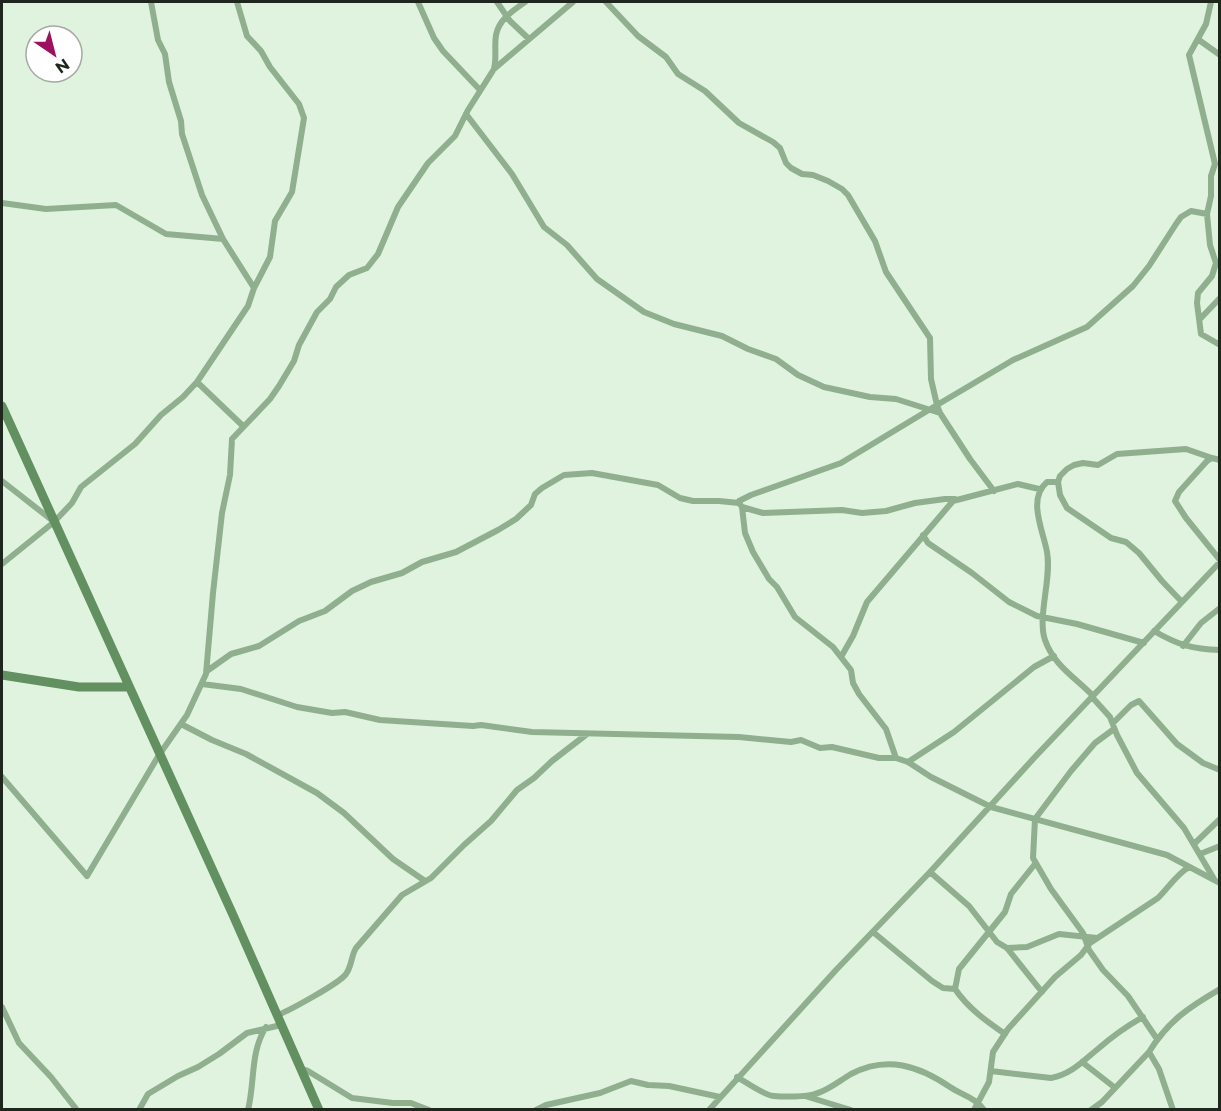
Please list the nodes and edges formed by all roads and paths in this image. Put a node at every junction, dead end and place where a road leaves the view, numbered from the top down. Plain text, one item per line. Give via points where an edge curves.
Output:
1 (151, 2) edge
2 (237, 2) edge
3 (418, 2) edge
4 (497, 2) edge
5 (525, 2) edge
6 (573, 2) edge
7 (606, 2) edge
8 (1211, 2) edge
9 (506, 16) junction
10 (529, 39) junction
11 (1199, 39) junction
12 (1220, 55) edge
13 (494, 69) junction
14 (480, 90) junction
15 (466, 114) junction
16 (1220, 163) edge
17 (1214, 170) junction
18 (2, 203) edge
19 (1207, 214) junction
20 (223, 239) junction
21 (254, 288) junction
22 (1220, 298) edge
23 (1200, 320) junction
24 (1220, 345) edge
25 (196, 382) junction
26 (937, 405) junction
27 (2, 406) edge
28 (930, 409) junction
29 (940, 413) junction
30 (243, 426) junction
31 (1216, 459) edge
32 (2, 481) edge
33 (1058, 482) junction
34 (1040, 489) junction
35 (994, 491) junction
36 (955, 499) junction
37 (740, 505) junction
38 (54, 522) junction
39 (921, 539) junction
40 (1220, 561) edge
41 (2, 564) edge
42 (1182, 602) junction
43 (1220, 608) edge
44 (1044, 617) junction
45 (1154, 631) junction
46 (1144, 643) junction
47 (1183, 646) junction
48 (1220, 650) edge
49 (1054, 656) junction
50 (841, 657) junction
51 (207, 671) junction
52 (2, 675) edge
53 (202, 684) junction
54 (129, 687) junction
55 (1093, 697) junction
56 (181, 724) junction
57 (1114, 726) junction
58 (587, 734) junction
59 (159, 754) junction
60 (896, 758) junction
61 (908, 762) junction
62 (1220, 770) edge
63 (2, 777) edge
64 (991, 807) junction
65 (1035, 819) junction
66 (1220, 819) edge
67 (1194, 844) junction
68 (1220, 846) edge
69 (1200, 854) junction
70 (1035, 864) junction
71 (1189, 867) junction
72 (930, 872) junction
73 (425, 881) junction
74 (1217, 881) edge
75 (989, 931) junction
76 (873, 932) junction
77 (1085, 937) junction
78 (1097, 938) junction
79 (1088, 947) junction
80 (1007, 948) junction
81 (955, 989) junction
82 (1220, 989) edge
83 (1042, 992) junction
84 (2, 1007) edge
85 (1143, 1017) junction
86 (280, 1020) junction
87 (267, 1027) junction
88 (1005, 1034) junction
89 (1157, 1039) junction
90 (1149, 1052) junction
91 (1082, 1062) junction
92 (300, 1069) junction
93 (991, 1071) junction
94 (737, 1077) junction
95 (1114, 1087) junction
96 (804, 1096) junction
97 (720, 1097) junction
98 (978, 1102) junction
99 (77, 1110) edge
100 (139, 1110) edge
101 (248, 1110) edge
102 (319, 1110) edge
103 (429, 1110) edge
104 (536, 1110) edge
105 (709, 1110) edge
106 (851, 1110) edge
107 (974, 1110) edge
108 (984, 1110) edge
109 (1090, 1110) edge
110 (1173, 1110) edge

1 - 20 street via 182,134 202,195
2 - 21 street via 247,36 299,104 304,118 292,192 275,221 270,257
3 - 14 street via 434,38
4 - 9 street
5 - 9 street
6 - 10 street
7 - 26 street via 638,36 666,57 678,74 705,91 739,123 780,148 791,168 828,181 848,195 875,241 886,272 930,338 931,380
8 - 11 street
9 - 10 street
9 - 13 street via 496,34
10 - 13 street
11 - 12 street
11 - 17 street via 1190,58 1210,136
13 - 14 street
14 - 15 street
15 - 28 street via 512,174 544,227 567,245 597,279 644,312 722,336 776,359 824,387
15 - 30 street via 456,136 428,163 398,207 378,254 367,268 341,282 321,306 279,386
16 - 17 street
17 - 19 street
18 - 20 street via 46,209 116,205 166,234
19 - 23 street via 1216,263 1212,276 1197,296
19 - 26 street via 1191,212 1181,217 1133,286 1087,327 1013,360
20 - 21 street
21 - 25 street via 248,306
22 - 23 street
23 - 24 street via 1201,334
25 - 30 street
25 - 38 street via 135,444 81,487
26 - 28 street
26 - 29 street
27 - 38 street
28 - 29 street
28 - 37 street via 841,463 750,495
29 - 35 street
30 - 51 street via 231,442
31 - 33 street via 1186,449 1118,454 1098,465 1074,465
31 - 40 street via 1207,461 1175,501
32 - 38 street
33 - 34 street via 1047,482
33 - 42 street via 1067,508 1111,538 1126,542
34 - 35 street via 1018,484
34 - 44 street via 1037,504 1048,578
35 - 36 street
36 - 37 street via 862,513 762,513
36 - 39 street
37 - 50 street via 748,542 790,611
37 - 51 street via 693,501 658,485 592,473 564,475 542,488 531,505 498,530 456,552 370,582 325,611 299,621 259,646 231,654
38 - 41 street
38 - 54 street
39 - 44 street via 1009,602
39 - 50 street via 867,602
40 - 42 street
42 - 45 street
43 - 47 street via 1201,623
44 - 46 street
44 - 49 street via 1044,637
45 - 46 street
45 - 47 street
46 - 55 street
47 - 48 street
49 - 55 street
49 - 61 street
50 - 60 street via 851,670 859,694 886,729
51 - 53 street
52 - 54 street via 78,687
53 - 56 street
53 - 58 street via 380,720
54 - 59 street
55 - 57 street
55 - 64 street
56 - 59 street
56 - 73 street via 317,793 393,860
57 - 62 street via 1139,701 1177,744
57 - 65 street via 1071,771
57 - 67 street via 1137,773
58 - 60 street via 801,740 820,748
58 - 73 street via 518,790 491,821
59 - 63 street via 87,876
59 - 86 street
60 - 61 street
61 - 64 street
64 - 65 street
64 - 72 street
65 - 70 street
65 - 71 street via 1167,855
66 - 67 street
67 - 69 street
68 - 69 street
69 - 74 street
70 - 75 street
70 - 77 street
71 - 74 street
71 - 78 street via 1158,898
72 - 75 street via 969,906
72 - 76 street
73 - 86 street via 402,895 356,948 345,976
75 - 80 street
75 - 81 street via 959,969
76 - 81 street via 932,981
76 - 94 street
77 - 78 street
77 - 79 street
77 - 80 street via 1059,934 1039,944
78 - 79 street
79 - 83 street
79 - 85 street
80 - 83 street
81 - 88 street via 975,1012
82 - 89 street via 1182,1012
83 - 88 street
84 - 99 street via 19,1043
85 - 89 street
85 - 91 street
86 - 87 street
86 - 92 street
87 - 100 street via 247,1033 198,1068 148,1094
87 - 101 street via 254,1060
88 - 93 street via 993,1052
89 - 90 street
90 - 95 street
90 - 110 street
91 - 93 street via 1072,1071 1051,1078
91 - 95 street
92 - 102 street
92 - 103 street via 352,1098 411,1103
93 - 98 street
94 - 96 street via 768,1095
94 - 97 street
95 - 109 street
96 - 98 street via 821,1092 868,1067 894,1065 920,1069
96 - 106 street
97 - 104 street via 631,1081
97 - 105 street
98 - 107 street
98 - 108 street

